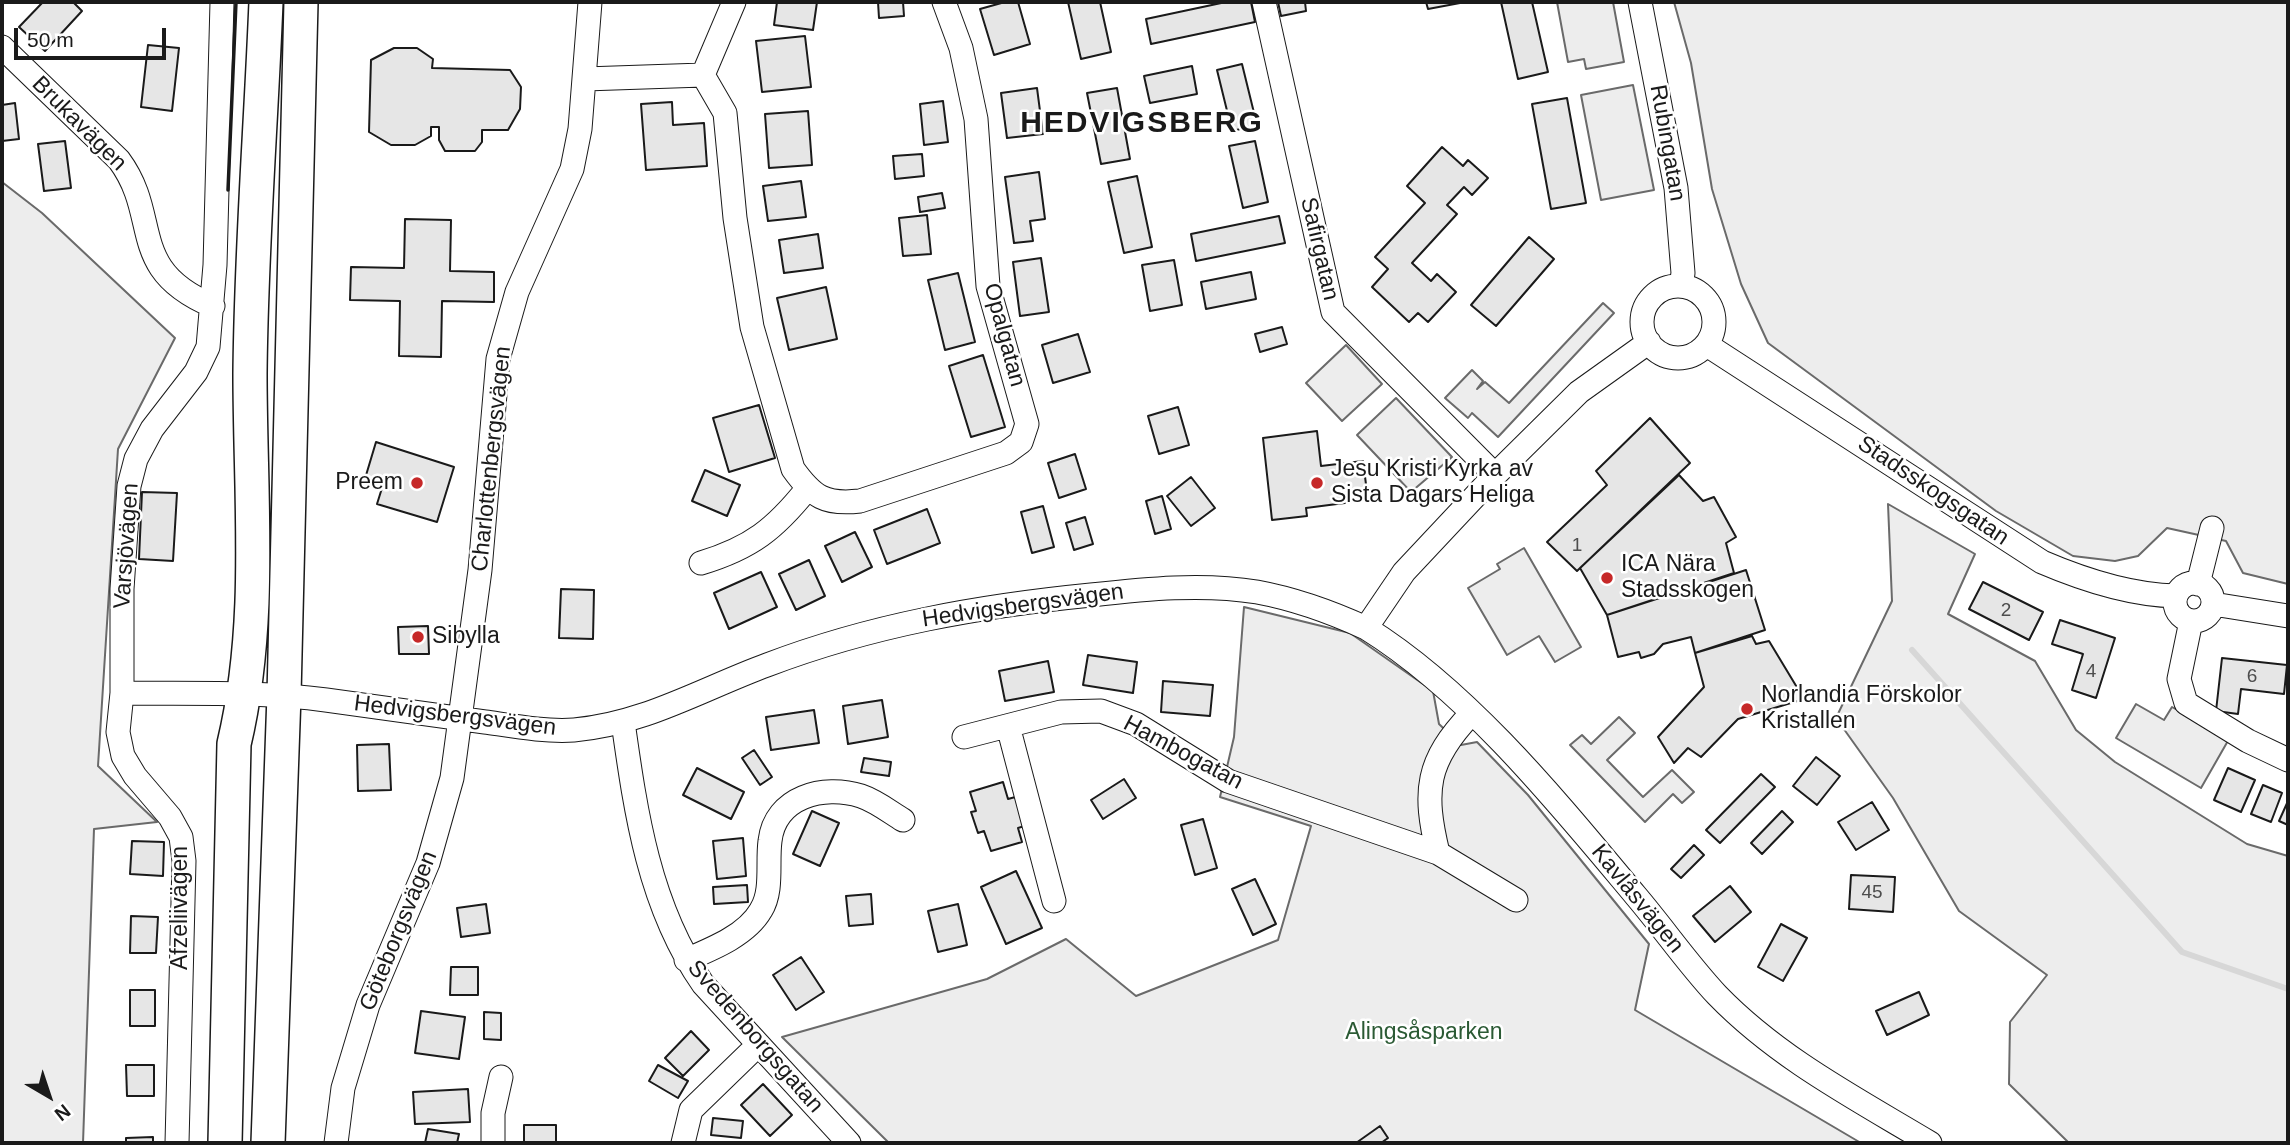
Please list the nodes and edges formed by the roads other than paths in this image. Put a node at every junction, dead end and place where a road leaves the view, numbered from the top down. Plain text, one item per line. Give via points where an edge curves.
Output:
1 (222, 2) edge
2 (266, 2) edge
3 (300, 2) edge
4 (590, 2) edge
5 (734, 2) edge
6 (944, 2) edge
7 (1264, 2) edge
8 (1640, 2) edge
9 (2, 47) edge
10 (703, 75) junction
11 (585, 79) junction
12 (1681, 286) junction
13 (213, 306) junction
14 (1649, 342) junction
15 (1707, 345) junction
16 (1495, 475) junction
17 (807, 489) junction
18 (2212, 527) dead end
19 (701, 563) dead end
20 (2197, 584) junction
21 (2176, 597) junction
22 (2213, 604) junction
23 (2288, 616) edge
24 (2191, 621) junction
25 (1366, 628) junction
26 (122, 693) junction
27 (246, 693) junction
28 (284, 695) junction
29 (1471, 713) junction
30 (458, 719) junction
31 (622, 722) junction
32 (1008, 726) junction
33 (964, 737) dead end
34 (2288, 760) edge
35 (903, 820) dead end
36 (1438, 853) junction
37 (1516, 900) dead end
38 (1054, 901) dead end
39 (687, 960) junction
40 (758, 1045) junction
41 (501, 1077) dead end
42 (177, 1143) edge
43 (225, 1143) edge
44 (268, 1143) edge
45 (336, 1143) edge
46 (493, 1143) edge
47 (682, 1143) edge
48 (849, 1143) edge
49 (1930, 1143) edge

1 - 13 street, Varsjövägen
2 - 27 highway via 250,353 255,496 252,643
3 - 28 highway
4 - 11 street, Charlottenbergsvägen
5 - 10 street
6 - 17 street, Opalgatan via 961,48 976,119 988,286 1027,424 1021,442 1006,453 860,501 838,503
7 - 16 street, Safirgatan via 1333,312
8 - 12 street, Rubingatan via 1676,188
9 - 13 street, Brukavägen via 119,160 129,173 161,269 174,285
10 - 11 street
10 - 17 street via 725,113 752,327 793,469
11 - 30 street, Charlottenbergsvägen via 572,169 517,292 499,359 480,570
12 - 14 street via 1663,290 1646,307 1642,325
12 - 15 street via 1698,292 1710,305 1714,323
13 - 26 street, Varsjövägen via 208,347 196,372 152,429 136,459 129,486 122,589
14 - 15 street via 1664,355 1676,358 1690,356
14 - 16 street via 1579,392
15 - 21 street, Stadsskogsgatan via 2042,562 2078,577
16 - 25 street via 1404,572
17 - 19 street via 758,539 737,552
18 - 20 street
20 - 21 street via 2185,586
20 - 22 street via 2209,591
21 - 24 street via 2179,614
22 - 23 street
22 - 24 street via 2204,618
24 - 34 street via 2179,679 2186,704
25 - 29 street, Kavlåsvägen via 1410,658
25 - 31 street, Hedvigsbergsvägen via 1319,608 1257,592 1219,588 1163,587 986,606 830,644
26 - 27 street
26 - 42 street, Afzeliivägen via 118,732 123,756 170,817 181,837 184,861
27 - 28 street, Hedvigsbergsvägen
27 - 43 highway via 234,744
28 - 30 street, Hedvigsbergsvägen
28 - 44 highway
29 - 36 street via 1444,744 1435,763 1431,823
29 - 49 street, Kavlåsvägen via 1574,822 1685,959 1760,1036 1834,1087
30 - 31 street, Hedvigsbergsvägen via 572,730
30 - 45 street, Göteborgsvägen via 452,778 442,817 428,863 368,1005 343,1088
31 - 39 street, Svedenborgsgatan via 643,846 666,920
32 - 33 street, Hambogatan
32 - 36 street, Hambogatan via 1061,712 1101,711 1136,724 1228,781
32 - 38 street
35 - 39 street via 862,796 822,792 803,796 775,823 767,895 755,919 731,938
36 - 37 street, Hambogatan
39 - 40 street, Svedenborgsgatan
40 - 47 street via 691,1110
40 - 48 street, Svedenborgsgatan
41 - 46 street via 493,1113

